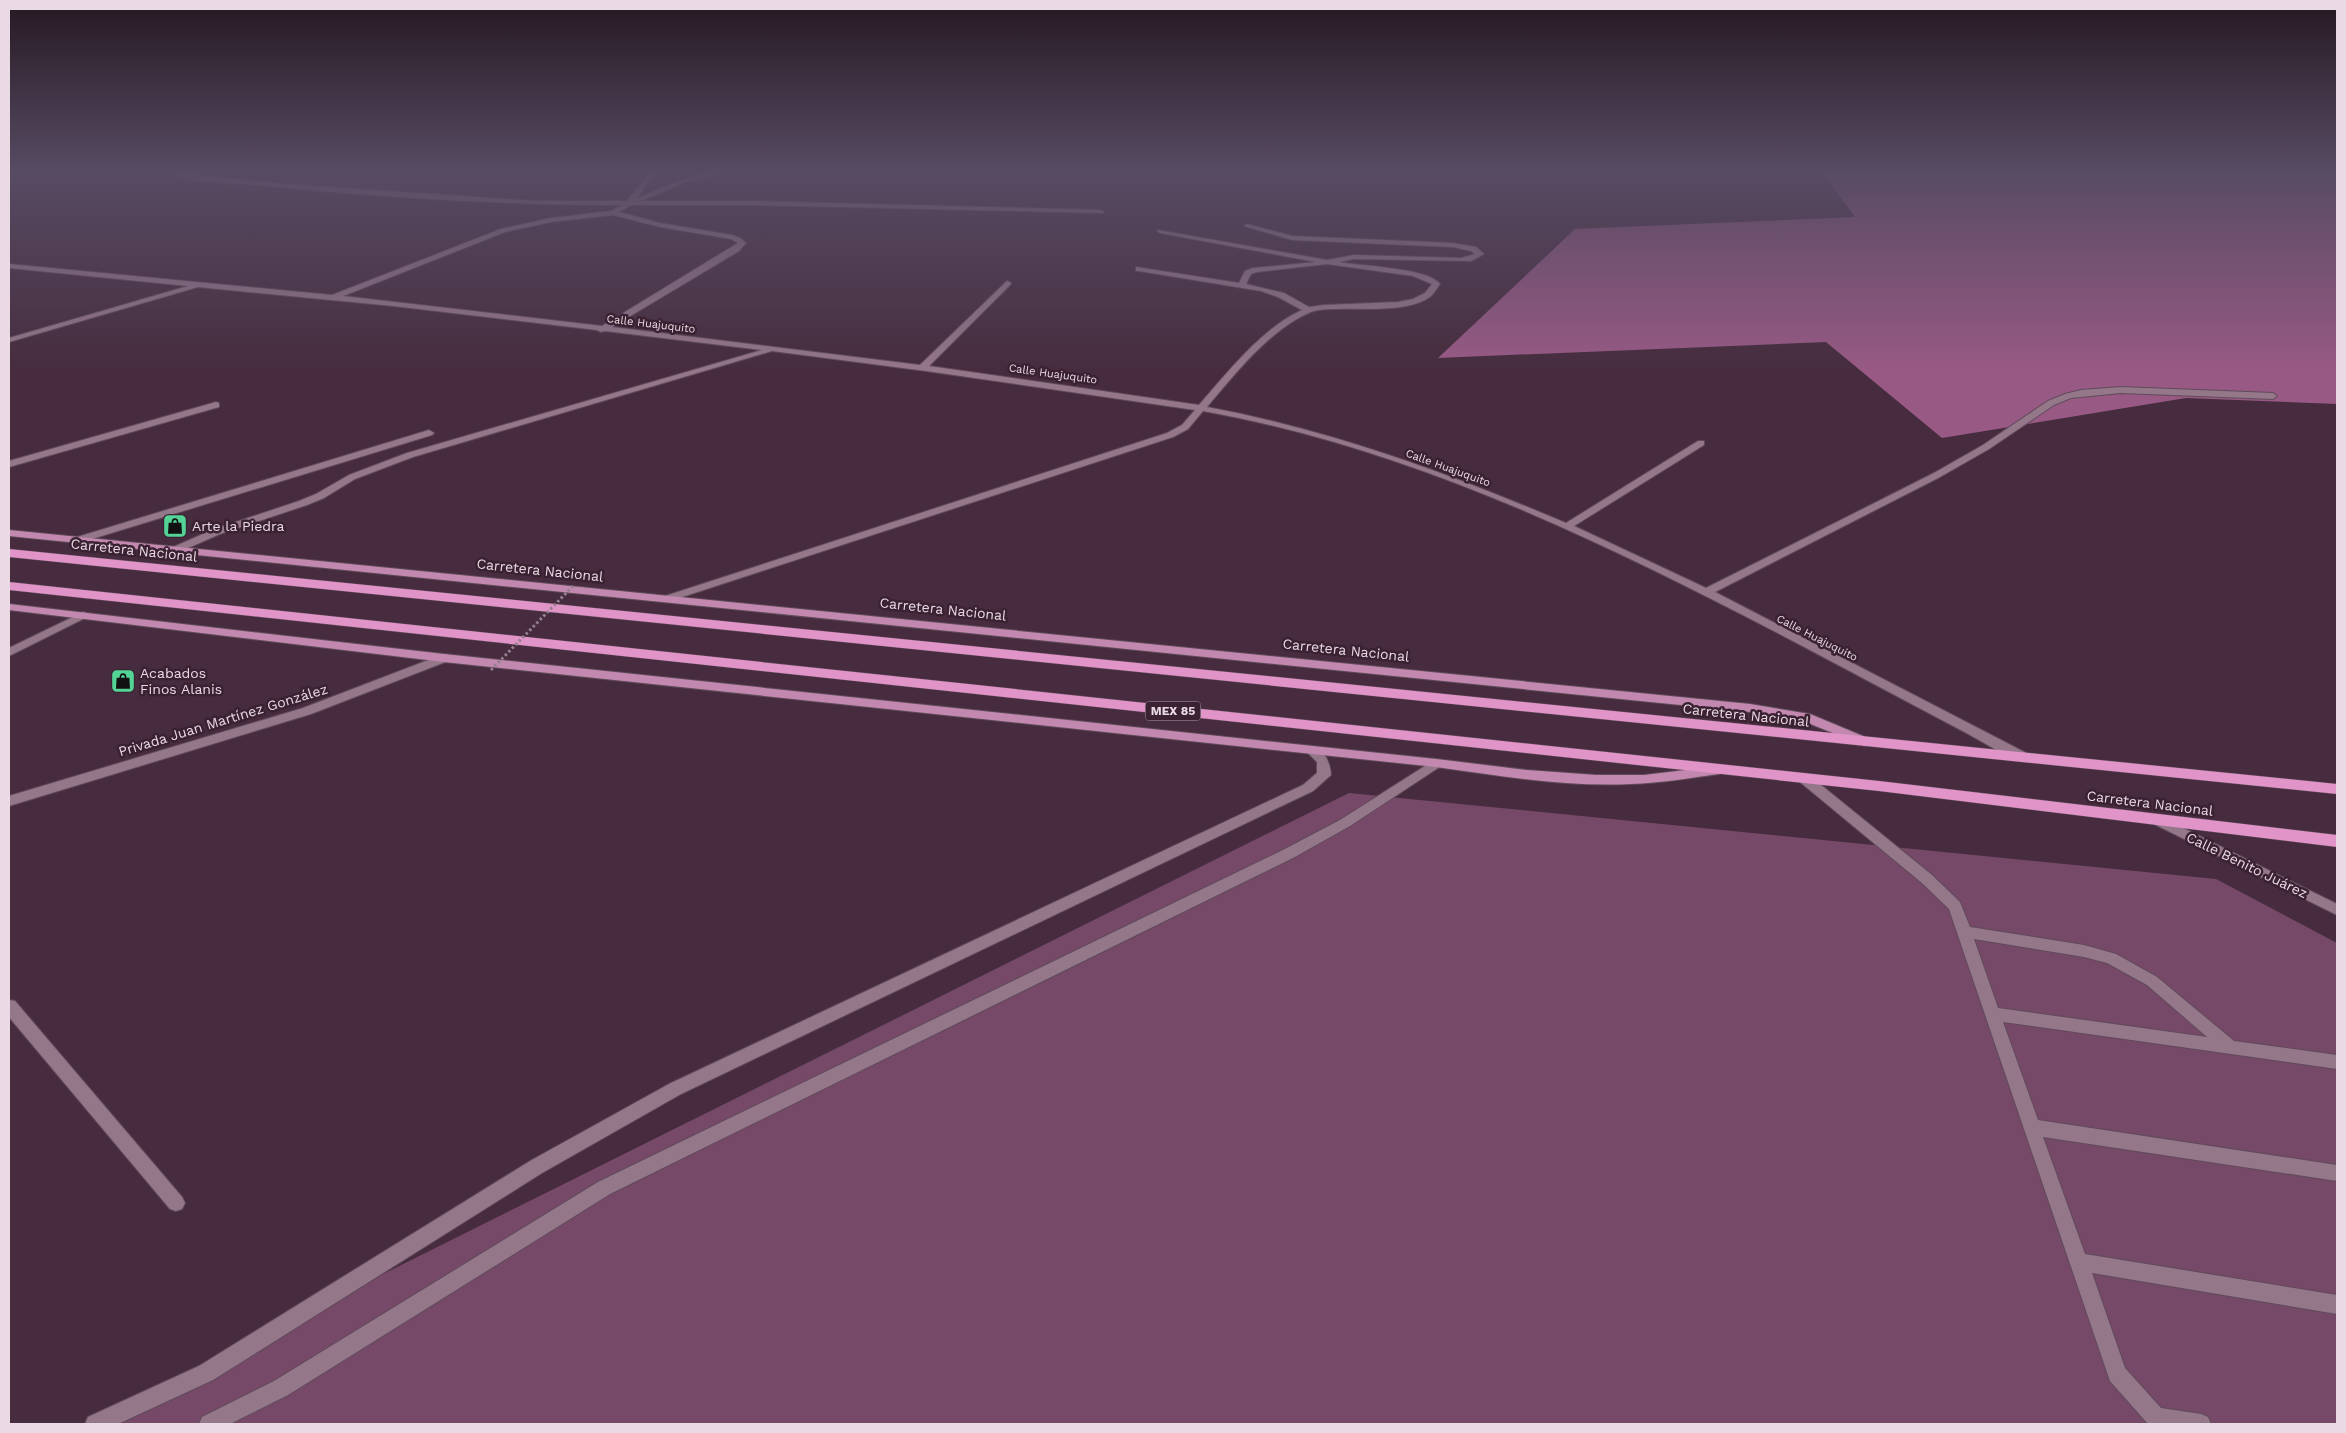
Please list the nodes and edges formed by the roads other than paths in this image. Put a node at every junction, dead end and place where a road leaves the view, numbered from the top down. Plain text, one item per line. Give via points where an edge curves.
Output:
1 (483, 238) edge
2 (734, 238) edge
3 (1197, 238) edge
4 (1292, 238) edge
5 (1323, 261) junction
6 (9, 266) edge
7 (1139, 269) dead end
8 (1006, 283) dead end
9 (1242, 284) junction
10 (200, 285) junction
11 (333, 297) junction
12 (1308, 310) junction
13 (601, 330) junction
14 (9, 340) edge
15 (774, 350) junction
16 (922, 368) junction
17 (2273, 396) dead end
18 (216, 405) dead end
19 (1201, 408) junction
20 (430, 433) dead end
21 (1701, 443) dead end
22 (9, 464) edge
23 (1566, 527) junction
24 (9, 533) edge
25 (78, 540) junction
26 (175, 550) junction
27 (9, 553) edge
28 (9, 586) edge
29 (1705, 593) junction
30 (666, 599) junction
31 (9, 607) edge
32 (83, 615) junction
33 (9, 653) edge
34 (444, 658) junction
35 (1868, 743) junction
36 (1311, 750) junction
37 (2025, 758) junction
38 (1436, 763) junction
39 (1721, 770) junction
40 (1805, 778) junction
41 (2337, 789) edge
42 (9, 801) edge
43 (2157, 820) junction
44 (2337, 841) edge
45 (2337, 910) edge
46 (1964, 932) junction
47 (9, 1006) edge
48 (1993, 1014) junction
49 (2230, 1047) junction
50 (2337, 1062) edge
51 (2032, 1127) junction
52 (2337, 1174) edge
53 (176, 1203) dead end
54 (2078, 1262) junction
55 (2337, 1304) edge
56 (95, 1424) edge
57 (209, 1424) edge
58 (2201, 1424) edge

1 - 11 street
2 - 13 street via 742,243 736,249
3 - 5 street
4 - 5 street via 1453,245 1480,254 1461,260 1354,257
5 - 9 street via 1256,270 1248,273
5 - 12 street via 1414,274 1436,284 1425,297 1392,306 1321,306
6 - 10 street, Calle Huajuquito
7 - 9 street
8 - 16 street
9 - 12 street via 1281,295
10 - 11 street, Calle Huajuquito
10 - 14 street
11 - 13 street, Calle Huajuquito
12 - 19 street via 1275,330
13 - 15 street, Calle Huajuquito
15 - 16 street, Calle Huajuquito
15 - 26 street via 410,456 352,477 312,500 216,532
16 - 19 street, Calle Huajuquito
17 - 29 street via 2121,390 2068,396 2051,403 1993,443 1937,475
18 - 22 street
19 - 23 street, Calle Huajuquito via 1310,433 1380,455 1458,482
19 - 30 street via 1184,427 1170,435
20 - 25 street
21 - 23 street
23 - 29 street, Calle Huajuquito
24 - 25 main road, Carretera Nacional
25 - 26 main road, Carretera Nacional
26 - 30 main road, Carretera Nacional
27 - 35 highway, Carretera Nacional
28 - 39 highway, Carretera Nacional / MEX 85
29 - 37 street, Calle Huajuquito
30 - 35 main road, Carretera Nacional via 1750,708 1806,717
31 - 32 main road, Carretera Nacional / MEX 85
32 - 33 street
32 - 34 main road, Carretera Nacional / MEX 85
34 - 36 main road, Carretera Nacional / MEX 85
34 - 42 street, Privada Juan Martínez González via 307,711
35 - 37 highway, Carretera Nacional
36 - 38 main road, Carretera Nacional / MEX 85
36 - 56 street via 1322,761 1324,775 1308,788 675,1089 536,1167 206,1373
37 - 41 highway, Carretera Nacional
38 - 39 main road, Carretera Nacional / MEX 85 via 1522,774 1620,780
38 - 57 street via 1345,823 1288,854 604,1188 281,1388
39 - 40 highway, Carretera Nacional / MEX 85
40 - 43 highway, Carretera Nacional / MEX 85
40 - 46 street via 1955,906
43 - 44 highway, Carretera Nacional / MEX 85
43 - 45 street, Calle Benito Juárez
46 - 48 street
46 - 49 street via 2111,958 2152,981
47 - 53 street
48 - 49 street
48 - 51 street
49 - 50 street
51 - 52 street
51 - 54 street
54 - 55 street
54 - 58 street via 2117,1374 2156,1418

